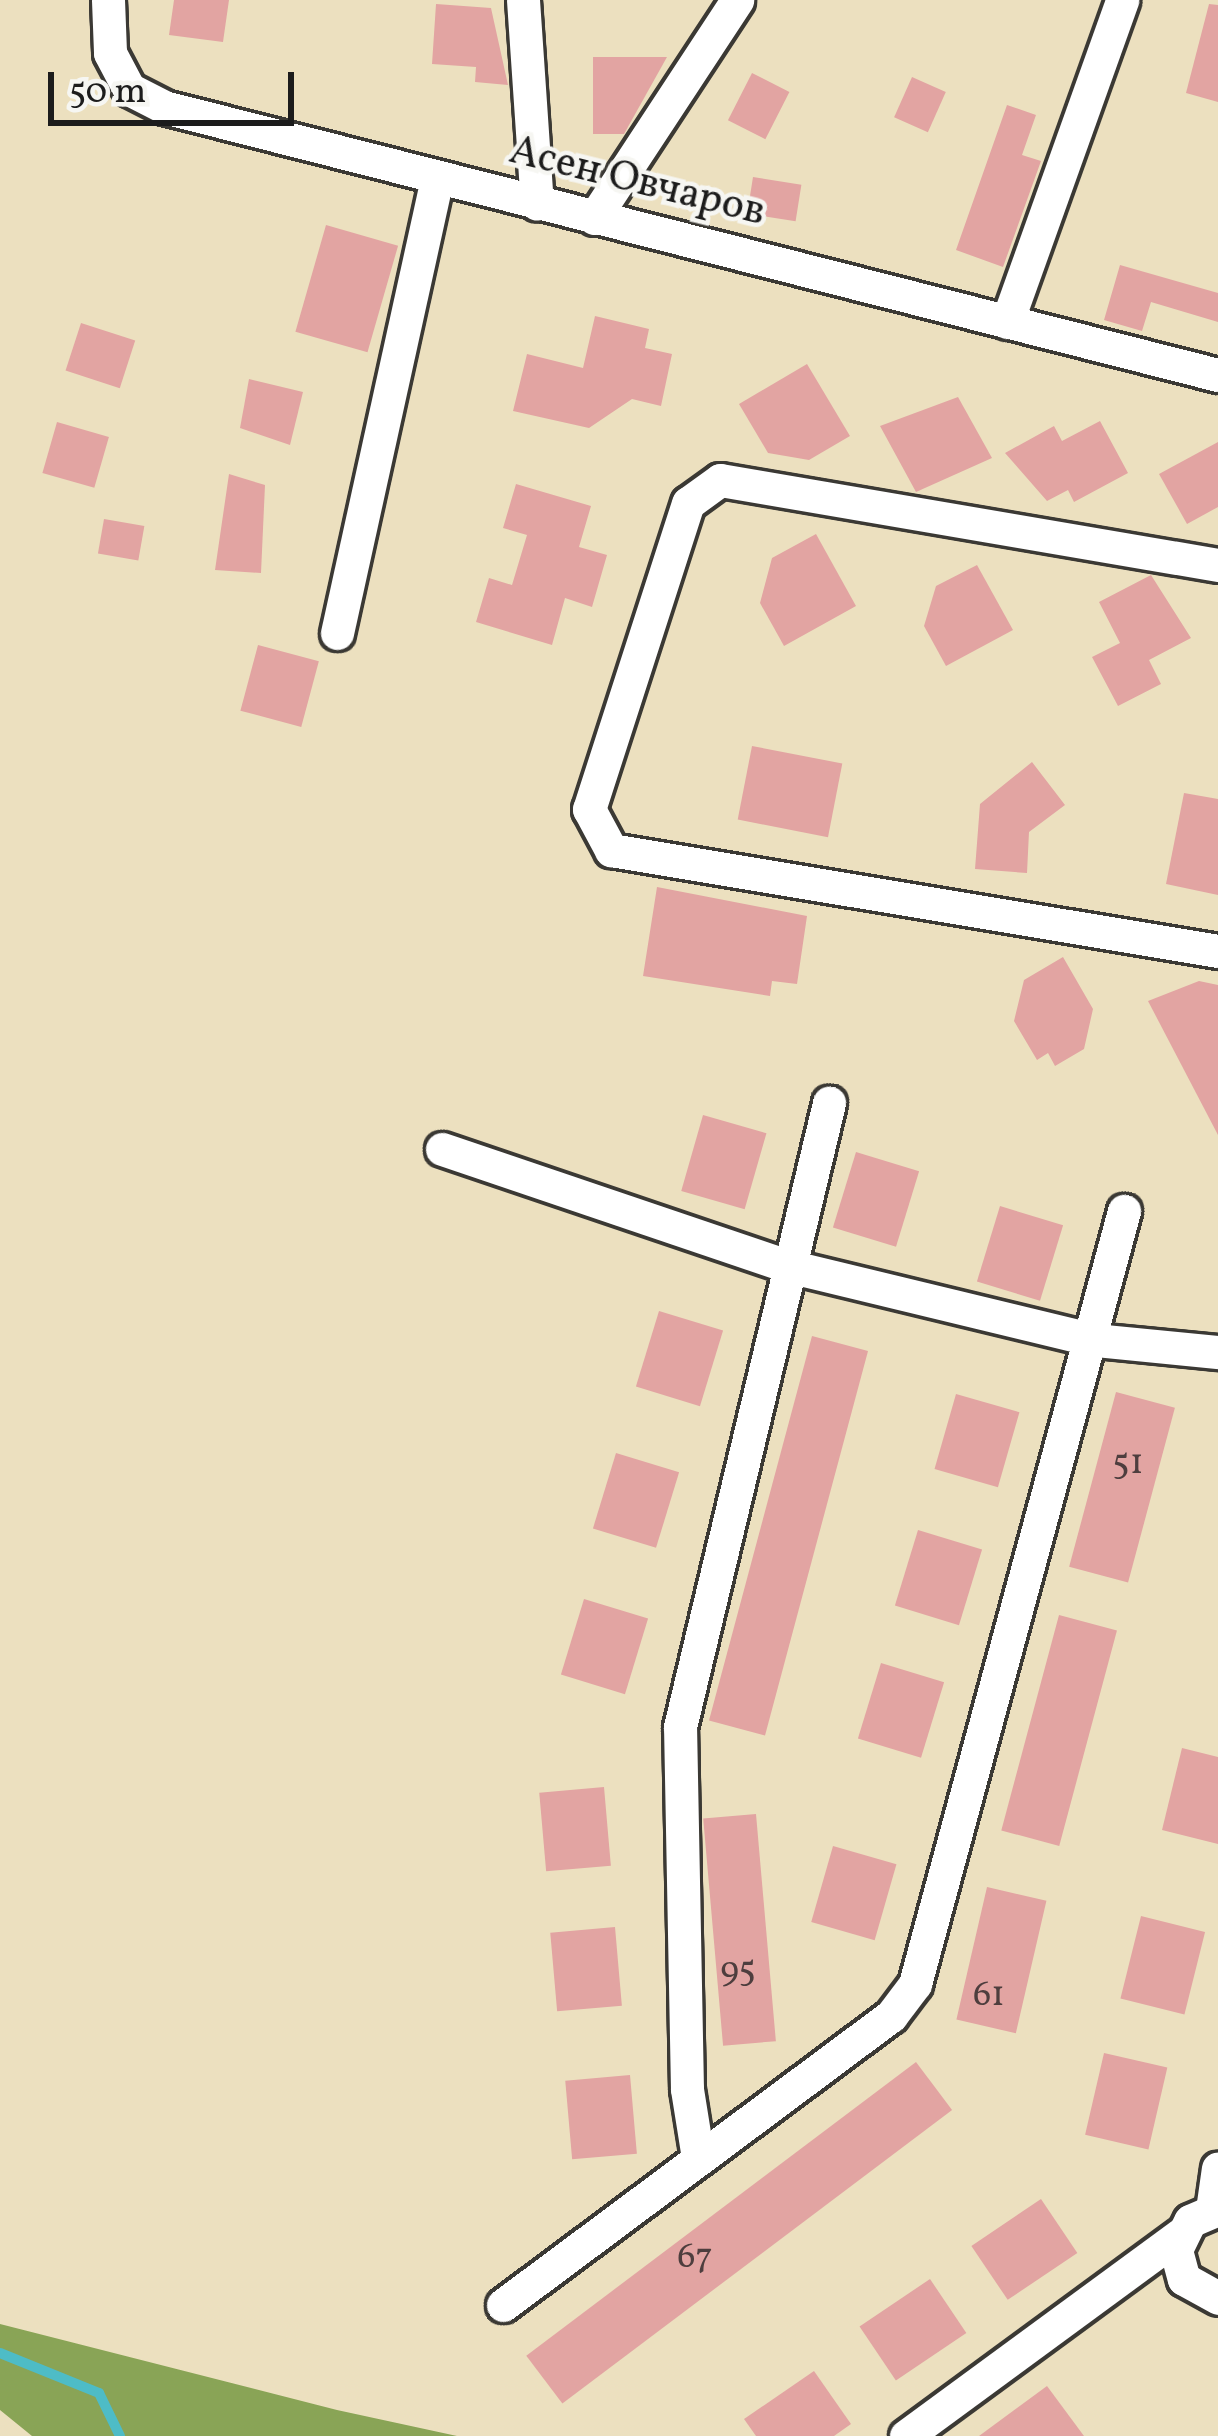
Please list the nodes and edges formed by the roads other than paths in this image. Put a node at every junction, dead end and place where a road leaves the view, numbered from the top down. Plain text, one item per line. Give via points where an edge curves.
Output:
1 (108, 0) edge
2 (523, 0) edge
3 (737, 0) edge
4 (1122, 0) edge
5 (437, 178) junction
6 (537, 204) junction
7 (594, 218) junction
8 (1007, 322) junction
9 (1218, 375) edge
10 (1218, 566) edge
11 (338, 633) dead end
12 (1218, 951) edge
13 (829, 1103) dead end
14 (442, 1149) dead end
15 (1124, 1211) dead end
16 (784, 1265) junction
17 (1095, 1340) junction
18 (1218, 1352) edge
19 (698, 2158) junction
20 (1218, 2168) edge
21 (1215, 2210) edge
22 (1180, 2235) junction
23 (1184, 2279) junction
24 (1099, 2293) junction
25 (1218, 2299) edge
26 (502, 2305) dead end
27 (906, 2436) edge

1 - 5 street, Асен Овчаров via 110,53 129,89
2 - 6 street
3 - 7 street
4 - 8 street
5 - 6 street, Асен Овчаров
5 - 11 street
6 - 7 street, Асен Овчаров
7 - 8 street, Асен Овчаров
8 - 9 street, Асен Овчаров
10 - 12 street via 720,480 688,503 589,808 611,850
13 - 16 street
14 - 16 street
15 - 17 street
16 - 17 street
16 - 19 street via 674,1783
17 - 18 street
17 - 19 street via 915,1984 891,2016
19 - 26 street
20 - 21 street
21 - 22 street
22 - 23 street
22 - 24 street
23 - 24 street
23 - 25 street
24 - 27 street

